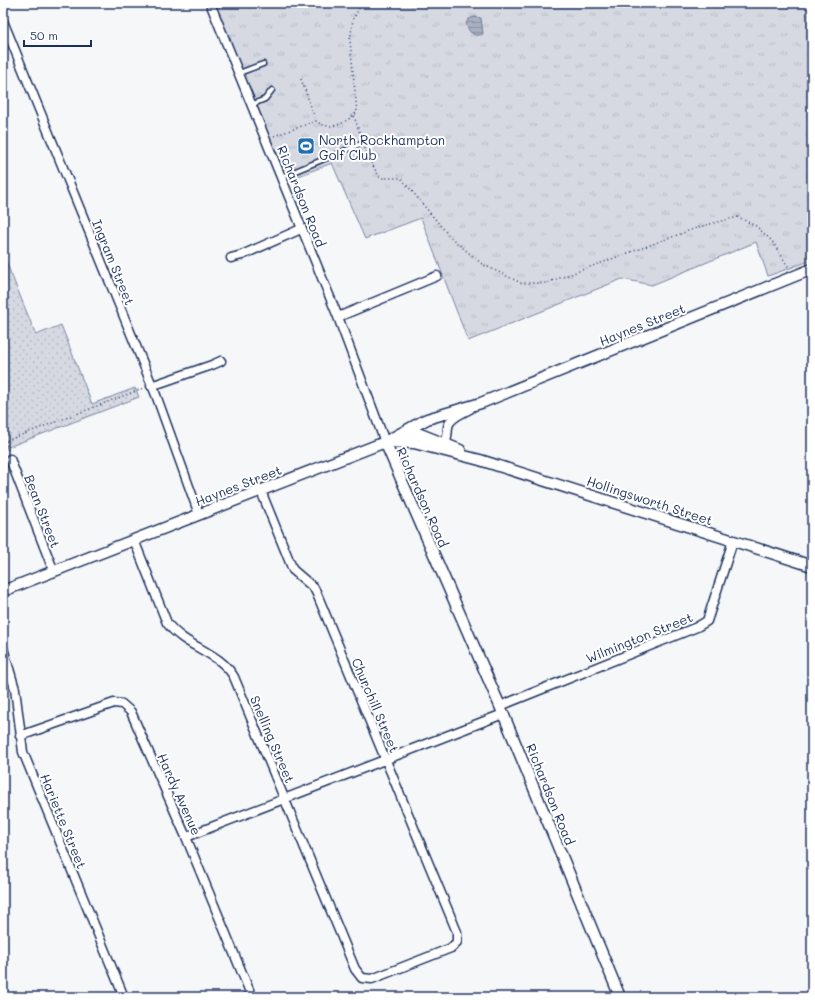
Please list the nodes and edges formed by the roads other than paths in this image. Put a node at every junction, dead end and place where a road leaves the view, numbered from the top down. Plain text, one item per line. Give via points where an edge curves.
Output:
1 (210, 3) edge
2 (3, 21) edge
3 (263, 64) dead end
4 (238, 74) junction
5 (272, 90) dead end
6 (251, 105) junction
7 (363, 143) road end
8 (280, 178) junction
9 (301, 230) junction
10 (231, 258) dead end
11 (812, 269) edge
12 (437, 276) dead end
13 (338, 317) junction
14 (221, 361) dead end
15 (151, 386) junction
16 (482, 403) junction
17 (403, 433) junction
18 (385, 442) junction
19 (445, 447) junction
20 (10, 458) road end
21 (261, 491) junction
22 (199, 514) junction
23 (134, 540) junction
24 (733, 541) junction
25 (812, 566) edge
26 (54, 572) junction
27 (3, 592) edge
28 (3, 648) edge
29 (502, 710) junction
30 (20, 736) junction
31 (386, 760) junction
32 (285, 800) junction
33 (186, 837) junction
34 (358, 974) joint
35 (124, 997) edge
36 (252, 997) edge
37 (620, 997) edge

1 - 4 street, Richardson Road
2 - 15 street, Ingram Street
3 - 4 lane
4 - 6 street, Richardson Road
5 - 6 lane via 265,99
6 - 8 street, Richardson Road
7 - 8 lane
8 - 9 street, Richardson Road
9 - 10 street
9 - 13 street, Richardson Road
11 - 16 street, Haynes Street
12 - 13 street
13 - 18 street, Richardson Road
14 - 15 street
15 - 22 street, Ingram Street
16 - 17 street, Haynes Street via 427,420
16 - 19 street, Haynes Street via 450,422
17 - 18 street, Haynes Street
17 - 19 street, Hollingsworth Street via 420,434
18 - 19 street, Hollingsworth Street
18 - 21 street, Haynes Street
18 - 29 street, Richardson Road
19 - 24 street, Hollingsworth Street
20 - 26 street, Bean Street
21 - 22 street, Haynes Street
21 - 31 street, Churchill Street via 293,570 314,588 317,594
22 - 23 street, Haynes Street
23 - 26 street, Haynes Street
23 - 32 street, Snelling Street via 168,623 181,638 222,661 229,668
24 - 25 street, Hollingsworth Street
24 - 29 street, Wilmington Street via 707,621
26 - 27 street, Haynes Street
28 - 30 street, Hariette Street via 15,689
29 - 31 street, Wilmington Street
29 - 37 street, Richardson Road
30 - 33 street, Hardy Avenue via 114,703 122,704 131,712
30 - 35 street, Hariette Street via 23,752
31 - 32 street, Wilmington Street
31 - 34 street, Churchill Street via 458,937 455,946 451,948 372,979 362,978
32 - 33 street, Wilmington Street
32 - 34 street, Snelling Street
33 - 36 street, Hardy Avenue

